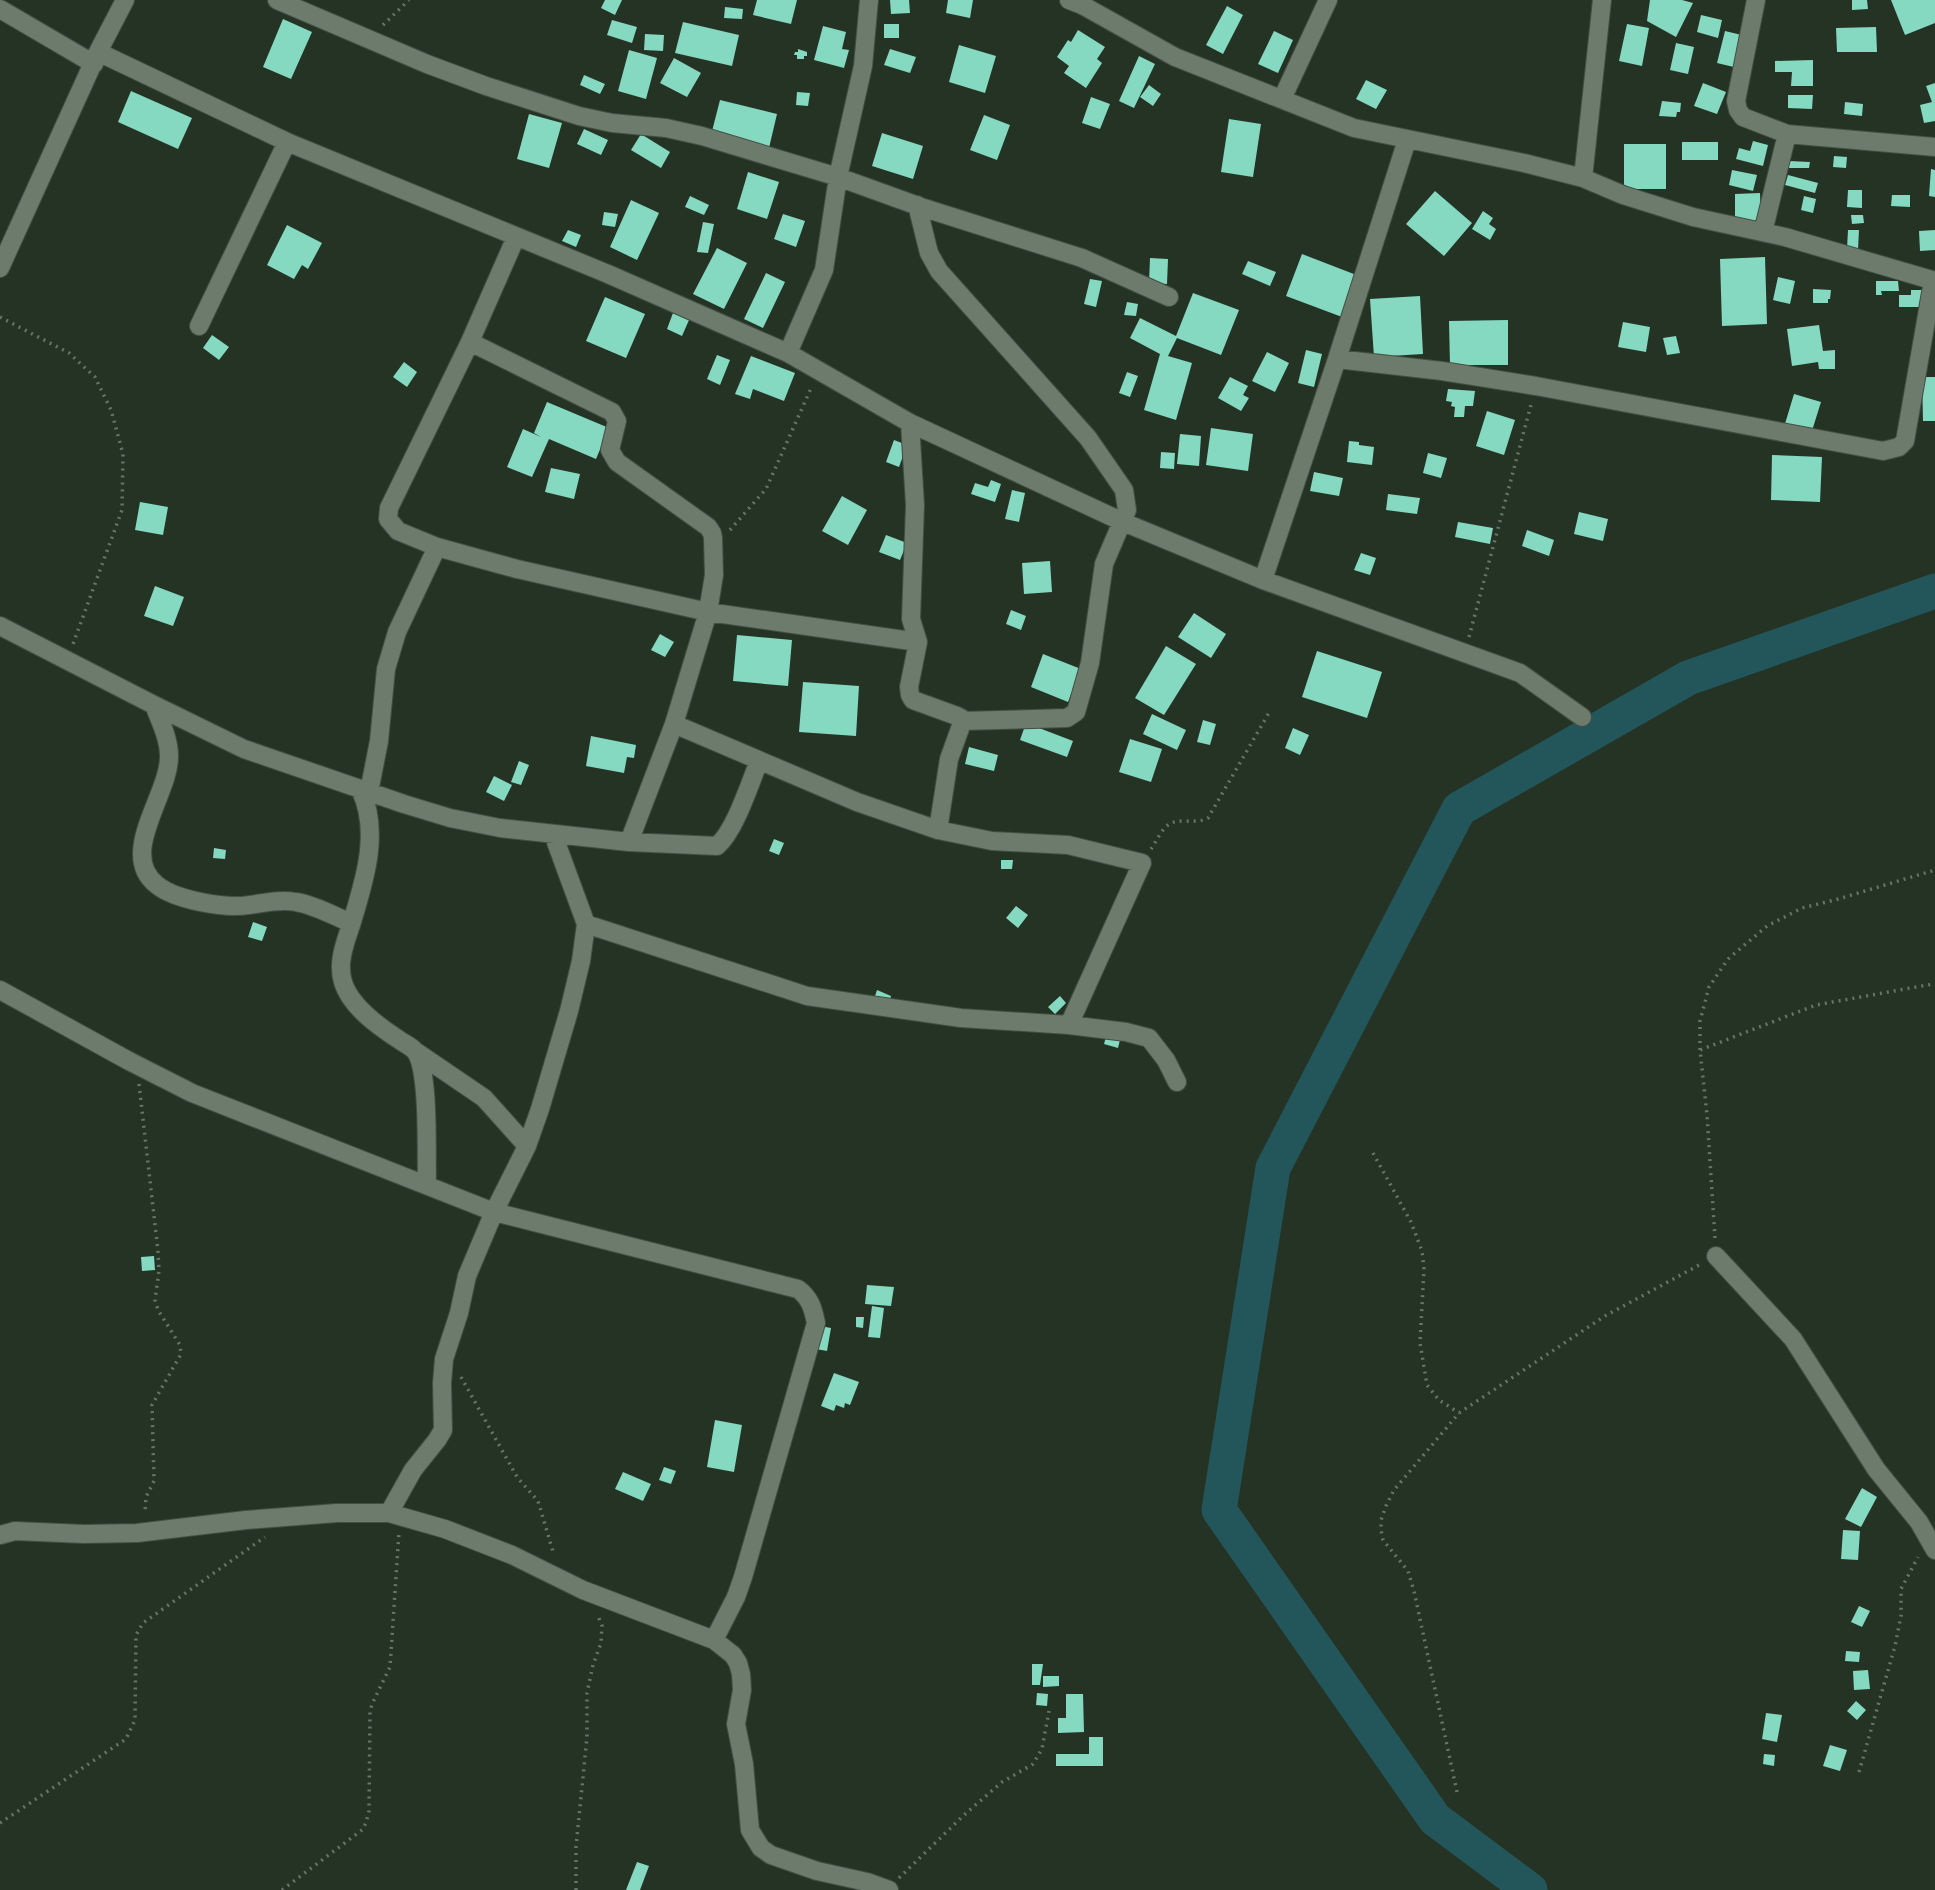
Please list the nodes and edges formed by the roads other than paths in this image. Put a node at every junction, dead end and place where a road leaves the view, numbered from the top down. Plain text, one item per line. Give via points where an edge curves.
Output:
1 (125, 0) edge
2 (277, 0) edge
3 (869, 0) edge
4 (1069, 0) edge
5 (1328, 0) edge
6 (1602, 0) edge
7 (1756, 0) edge
8 (0, 9) edge
9 (96, 58) junction
10 (1282, 99) junction
11 (1787, 134) junction
12 (1407, 140) junction
13 (287, 142) junction
14 (1935, 147) edge
15 (838, 177) junction
16 (1583, 178) junction
17 (917, 205) junction
18 (1763, 232) junction
19 (516, 237) junction
20 (5, 247) edge
21 (0, 268) edge
22 (1934, 281) edge
23 (1169, 297) dead end
24 (199, 327) dead end
25 (470, 342) junction
26 (788, 353) junction
27 (1337, 359) junction
28 (910, 424) junction
29 (1123, 522) junction
30 (437, 547) junction
31 (1262, 580) junction
32 (708, 612) junction
33 (0, 626) edge
34 (918, 642) junction
35 (153, 705) junction
36 (1582, 717) dead end
37 (962, 721) junction
38 (674, 724) junction
39 (759, 761) junction
40 (364, 791) junction
41 (938, 830) junction
42 (553, 834) junction
43 (629, 842) junction
44 (351, 923) junction
45 (586, 924) junction
46 (0, 990) edge
47 (1069, 1025) junction
48 (415, 1051) junction
49 (1177, 1082) dead end
50 (527, 1146) junction
51 (427, 1184) junction
52 (494, 1212) junction
53 (1716, 1256) road end
54 (395, 1515) junction
55 (0, 1535) edge
56 (1932, 1544) edge
57 (714, 1640) junction
58 (888, 1889) edge

1 - 9 street
2 - 15 street via 427,64 579,116 702,136
3 - 15 street via 863,66
4 - 10 street via 1175,57
5 - 10 street
6 - 16 street
7 - 11 street via 1738,110 1743,117
8 - 9 street
9 - 13 street
9 - 20 street
10 - 12 street via 1354,128
11 - 14 street
11 - 18 street
12 - 16 street
12 - 27 street
13 - 19 street
13 - 24 street
15 - 17 street
15 - 26 street via 824,270
16 - 18 street via 1682,213
17 - 23 street via 1082,258
17 - 29 street via 939,271 1088,438 1124,490 1127,510
18 - 22 street
19 - 25 street
19 - 26 street
20 - 21 street
22 - 27 street via 1905,441 1883,452 1536,386
25 - 30 street via 389,508 388,519 398,531
25 - 32 street via 612,412 617,421 610,450 617,462 712,533 713,586
26 - 28 street
27 - 31 street
28 - 29 street
28 - 34 street via 915,505 911,619
29 - 31 street
29 - 37 street via 1104,564 1090,663 1075,714
30 - 32 street
30 - 40 street via 397,632 386,669 379,741
31 - 36 street via 1520,673
32 - 34 street
32 - 38 street
33 - 35 street
34 - 37 street via 910,695
35 - 40 street via 244,749
35 - 44 street via 170,755 143,839 145,870 156,885 172,894 219,904 297,902
37 - 41 street via 949,759
38 - 39 street
38 - 43 street
39 - 41 street
39 - 43 street via 735,819 717,846
40 - 42 street via 482,825
40 - 44 street via 370,838
41 - 47 street via 992,841 1068,845 1142,863
42 - 43 street
42 - 45 street
44 - 48 street via 342,952 343,983 365,1014
45 - 47 street via 807,996 961,1018
45 - 50 street via 569,1011
46 - 51 street via 192,1093
47 - 49 street via 1149,1038
48 - 50 street via 484,1098
48 - 51 street via 423,1077
50 - 52 street
51 - 52 street
52 - 54 street via 467,1276 446,1351 443,1430 413,1470
52 - 57 street via 798,1289 813,1306 816,1324 743,1577
53 - 56 street via 1793,1339 1876,1469
54 - 55 street via 337,1513 146,1532 15,1531
54 - 57 street via 512,1555 583,1590
57 - 58 street via 733,1655 741,1674 736,1724 754,1838 771,1856

